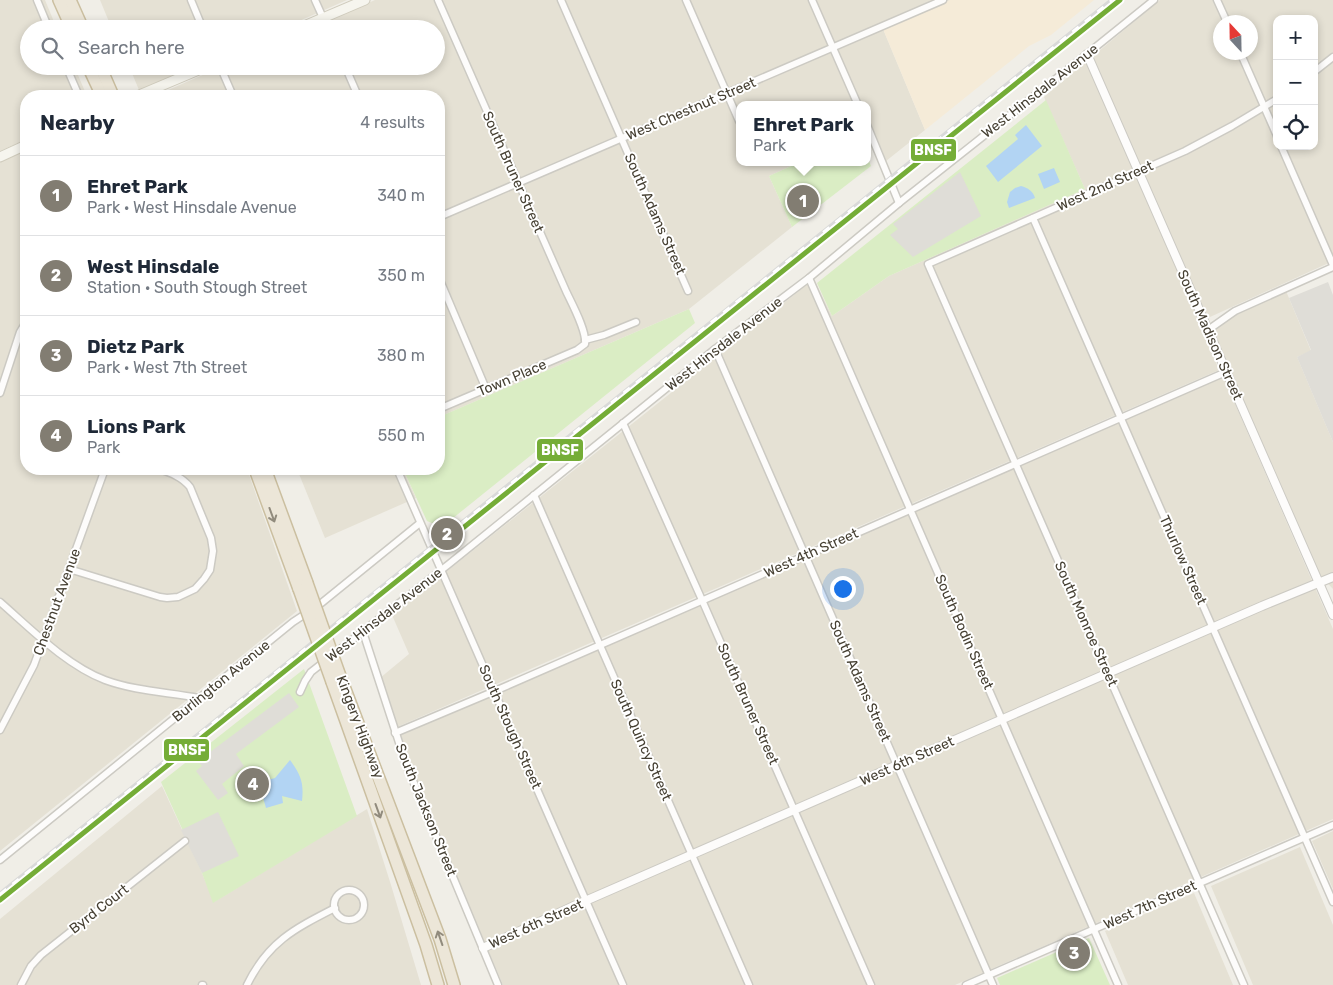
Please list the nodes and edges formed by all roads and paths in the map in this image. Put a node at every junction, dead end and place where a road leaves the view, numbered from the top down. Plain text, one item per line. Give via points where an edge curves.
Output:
1 (37, 0) edge
2 (59, 0) edge
3 (70, 0) edge
4 (191, 0) edge
5 (315, 0) edge
6 (365, 0) edge
7 (438, 0) edge
8 (562, 0) edge
9 (686, 0) edge
10 (812, 0) edge
11 (1154, 0) edge
12 (1217, 0) edge
13 (940, 1) edge
14 (1224, 15) edge
15 (323, 18) junction
16 (45, 20) edge
17 (68, 20) edge
18 (79, 20) edge
19 (199, 20) edge
20 (318, 20) edge
21 (833, 48) junction
22 (1087, 54) junction
23 (1333, 57) edge
24 (1243, 60) edge
25 (1318, 69) edge
26 (70, 75) edge
27 (92, 75) edge
28 (104, 75) edge
29 (187, 75) edge
30 (224, 75) edge
31 (349, 75) edge
32 (77, 90) edge
33 (99, 90) edge
34 (110, 90) edge
35 (151, 90) edge
36 (230, 90) edge
37 (355, 90) edge
38 (727, 93) junction
39 (856, 101) edge
40 (1273, 101) edge
41 (1264, 107) junction
42 (736, 114) edge
43 (1273, 127) edge
44 (871, 134) edge
45 (622, 138) junction
46 (20, 148) edge
47 (1283, 150) edge
48 (0, 156) edge
49 (1138, 172) junction
50 (518, 183) junction
51 (899, 203) junction
52 (445, 214) edge
53 (1033, 218) junction
54 (928, 264) joint
55 (1333, 266) edge
56 (809, 278) junction
57 (688, 291) dead end
58 (445, 292) edge
59 (636, 322) dead end
60 (1208, 330) junction
61 (20, 332) edge
62 (585, 342) junction
63 (715, 349) junction
64 (1226, 372) junction
65 (486, 389) junction
66 (0, 393) edge
67 (445, 406) edge
68 (1121, 418) junction
69 (623, 423) junction
70 (1016, 463) junction
71 (103, 475) edge
72 (177, 475) edge
73 (257, 475) edge
74 (267, 475) edge
75 (400, 475) edge
76 (534, 495) junction
77 (910, 509) junction
78 (420, 523) junction
79 (805, 555) junction
80 (69, 569) junction
81 (441, 571) junction
82 (1333, 577) edge
83 (1319, 583) junction
84 (303, 586) junction
85 (702, 600) junction
86 (0, 602) edge
87 (1333, 615) edge
88 (1213, 627) junction
89 (363, 632) junction
90 (44, 640) junction
91 (600, 645) junction
92 (1107, 673) junction
93 (336, 679) junction
94 (494, 691) junction
95 (300, 692) dead end
96 (199, 698) junction
97 (1002, 719) junction
98 (0, 730) edge
99 (396, 733) junction
100 (897, 765) junction
101 (794, 810) junction
102 (1333, 824) edge
103 (1304, 837) junction
104 (185, 841) dead end
105 (692, 855) junction
106 (0, 860) edge
107 (1199, 883) junction
108 (586, 901) junction
109 (1333, 902) edge
110 (335, 908) junction
111 (1094, 929) junction
112 (482, 948) junction
113 (988, 975) junction
114 (21, 985) edge
115 (247, 985) edge
116 (438, 985) edge
117 (454, 985) edge
118 (498, 985) edge
119 (623, 985) edge
120 (749, 985) edge
121 (871, 985) edge
122 (966, 985) edge
123 (993, 985) edge
124 (1118, 985) edge
125 (1244, 985) edge

1 - 16 street
2 - 17 highway
3 - 18 highway
4 - 19 street
5 - 15 street
6 - 15 main road
7 - 50 street, South Bruner Street
8 - 45 street, South Adams Street
9 - 38 street
10 - 21 street
11 - 22 street, West Hinsdale Avenue
12 - 14 street
13 - 21 street, West Chestnut Street
15 - 20 main road
21 - 38 street, West Chestnut Street
21 - 39 street
22 - 49 street, South Madison Street
22 - 51 street, West Hinsdale Avenue
23 - 25 street
24 - 41 street
26 - 32 street
27 - 33 highway
28 - 34 highway
29 - 35 main road
30 - 36 street
31 - 37 street
38 - 42 street
38 - 45 street, West Chestnut Street
40 - 41 street, West 2nd Street
41 - 43 street
41 - 49 street, West 2nd Street
44 - 51 street
45 - 50 street, West Chestnut Street
45 - 57 street, South Adams Street
46 - 48 main road
47 - 55 street
49 - 53 street, West 2nd Street
49 - 60 street, South Madison Street
50 - 52 street, West Chestnut Street
50 - 62 street, South Bruner Street
51 - 56 street, West Hinsdale Avenue
53 - 54 street, West 2nd Street
53 - 68 street, Thurlow Street
54 - 70 street, South Monroe Street
55 - 60 street via 1235,311
56 - 63 street, West Hinsdale Avenue
56 - 77 street, South Bodin Street
58 - 65 street
59 - 62 street, Town Place
60 - 64 street, South Madison Street
61 - 66 street
62 - 65 street, Town Place via 577,350
63 - 69 street, West Hinsdale Avenue
63 - 79 street, South Adams Street
64 - 68 street, West 4th Street
64 - 83 street, South Madison Street
65 - 67 street, Town Place
68 - 70 street, West 4th Street
68 - 88 street, Thurlow Street
69 - 76 street, West Hinsdale Avenue
69 - 85 street, South Bruner Street
70 - 77 street, West 4th Street
70 - 92 street, South Monroe Street
71 - 80 street, Chestnut Avenue
72 - 80 street via 190,487 211,538 210,570 200,585 184,595 167,598
73 -> 84 highway, Kingery Highway
74 - 84 highway, Kingery Highway
75 - 78 street, South Stough Street
76 - 81 street, West Hinsdale Avenue
76 - 91 street, South Quincy Street
77 - 79 street, West 4th Street
77 - 97 street, South Bodin Street
78 - 81 street, South Stough Street
78 - 96 street, Burlington Avenue
79 - 85 street, West 4th Street
79 - 100 street, South Adams Street
80 - 90 street, Chestnut Avenue
81 - 89 street, West Hinsdale Avenue
81 - 94 street, South Stough Street
82 - 83 street, West 6th Street
83 - 87 street, South Madison Street
83 - 88 street, West 6th Street
84 - 93 highway, Kingery Highway, bridge
85 - 91 street, West 4th Street
85 - 101 street, South Bruner Street
86 - 90 street
88 - 92 street, West 6th Street
88 - 103 street, Thurlow Street
89 - 95 street, West Hinsdale Avenue via 311,672
89 - 99 street, South Jackson Street
90 - 96 street via 87,672 104,679 138,689
90 - 98 street, Chestnut Avenue
91 - 94 street, West 4th Street
91 - 105 street, South Quincy Street
92 - 97 street, West 6th Street
92 - 107 street, South Monroe Street
93 -> 116 highway, Kingery Highway
117 -> 93 highway, Kingery Highway via 440,939
94 - 99 street, West 4th Street
94 - 108 street, South Stough Street
96 - 106 street, Burlington Avenue
97 - 100 street, West 6th Street
97 - 111 street, South Bodin Street
99 - 112 street, South Jackson Street
100 - 101 street, West 6th Street
100 - 113 street, South Adams Street
101 - 105 street, West 6th Street
101 - 121 street, South Bruner Street
102 - 103 street, West 7th Street
103 - 107 street, West 7th Street
103 - 109 street, Thurlow Street
104 - 114 street, Byrd Court via 41,955
105 - 108 street, West 6th Street
105 - 120 street, South Quincy Street
107 - 111 street, West 7th Street
107 - 125 street, South Monroe Street
108 - 112 street, West 6th Street
108 - 119 street, South Stough Street
110 - 110 street via 336,898 342,891 357,892 363,899 364,909 354,919 340,916
110 - 115 street via 276,944
111 - 113 street, West 7th Street
111 - 124 street, South Bodin Street
112 - 118 street, South Jackson Street
113 - 122 street, West 7th Street
113 - 123 street, South Adams Street

